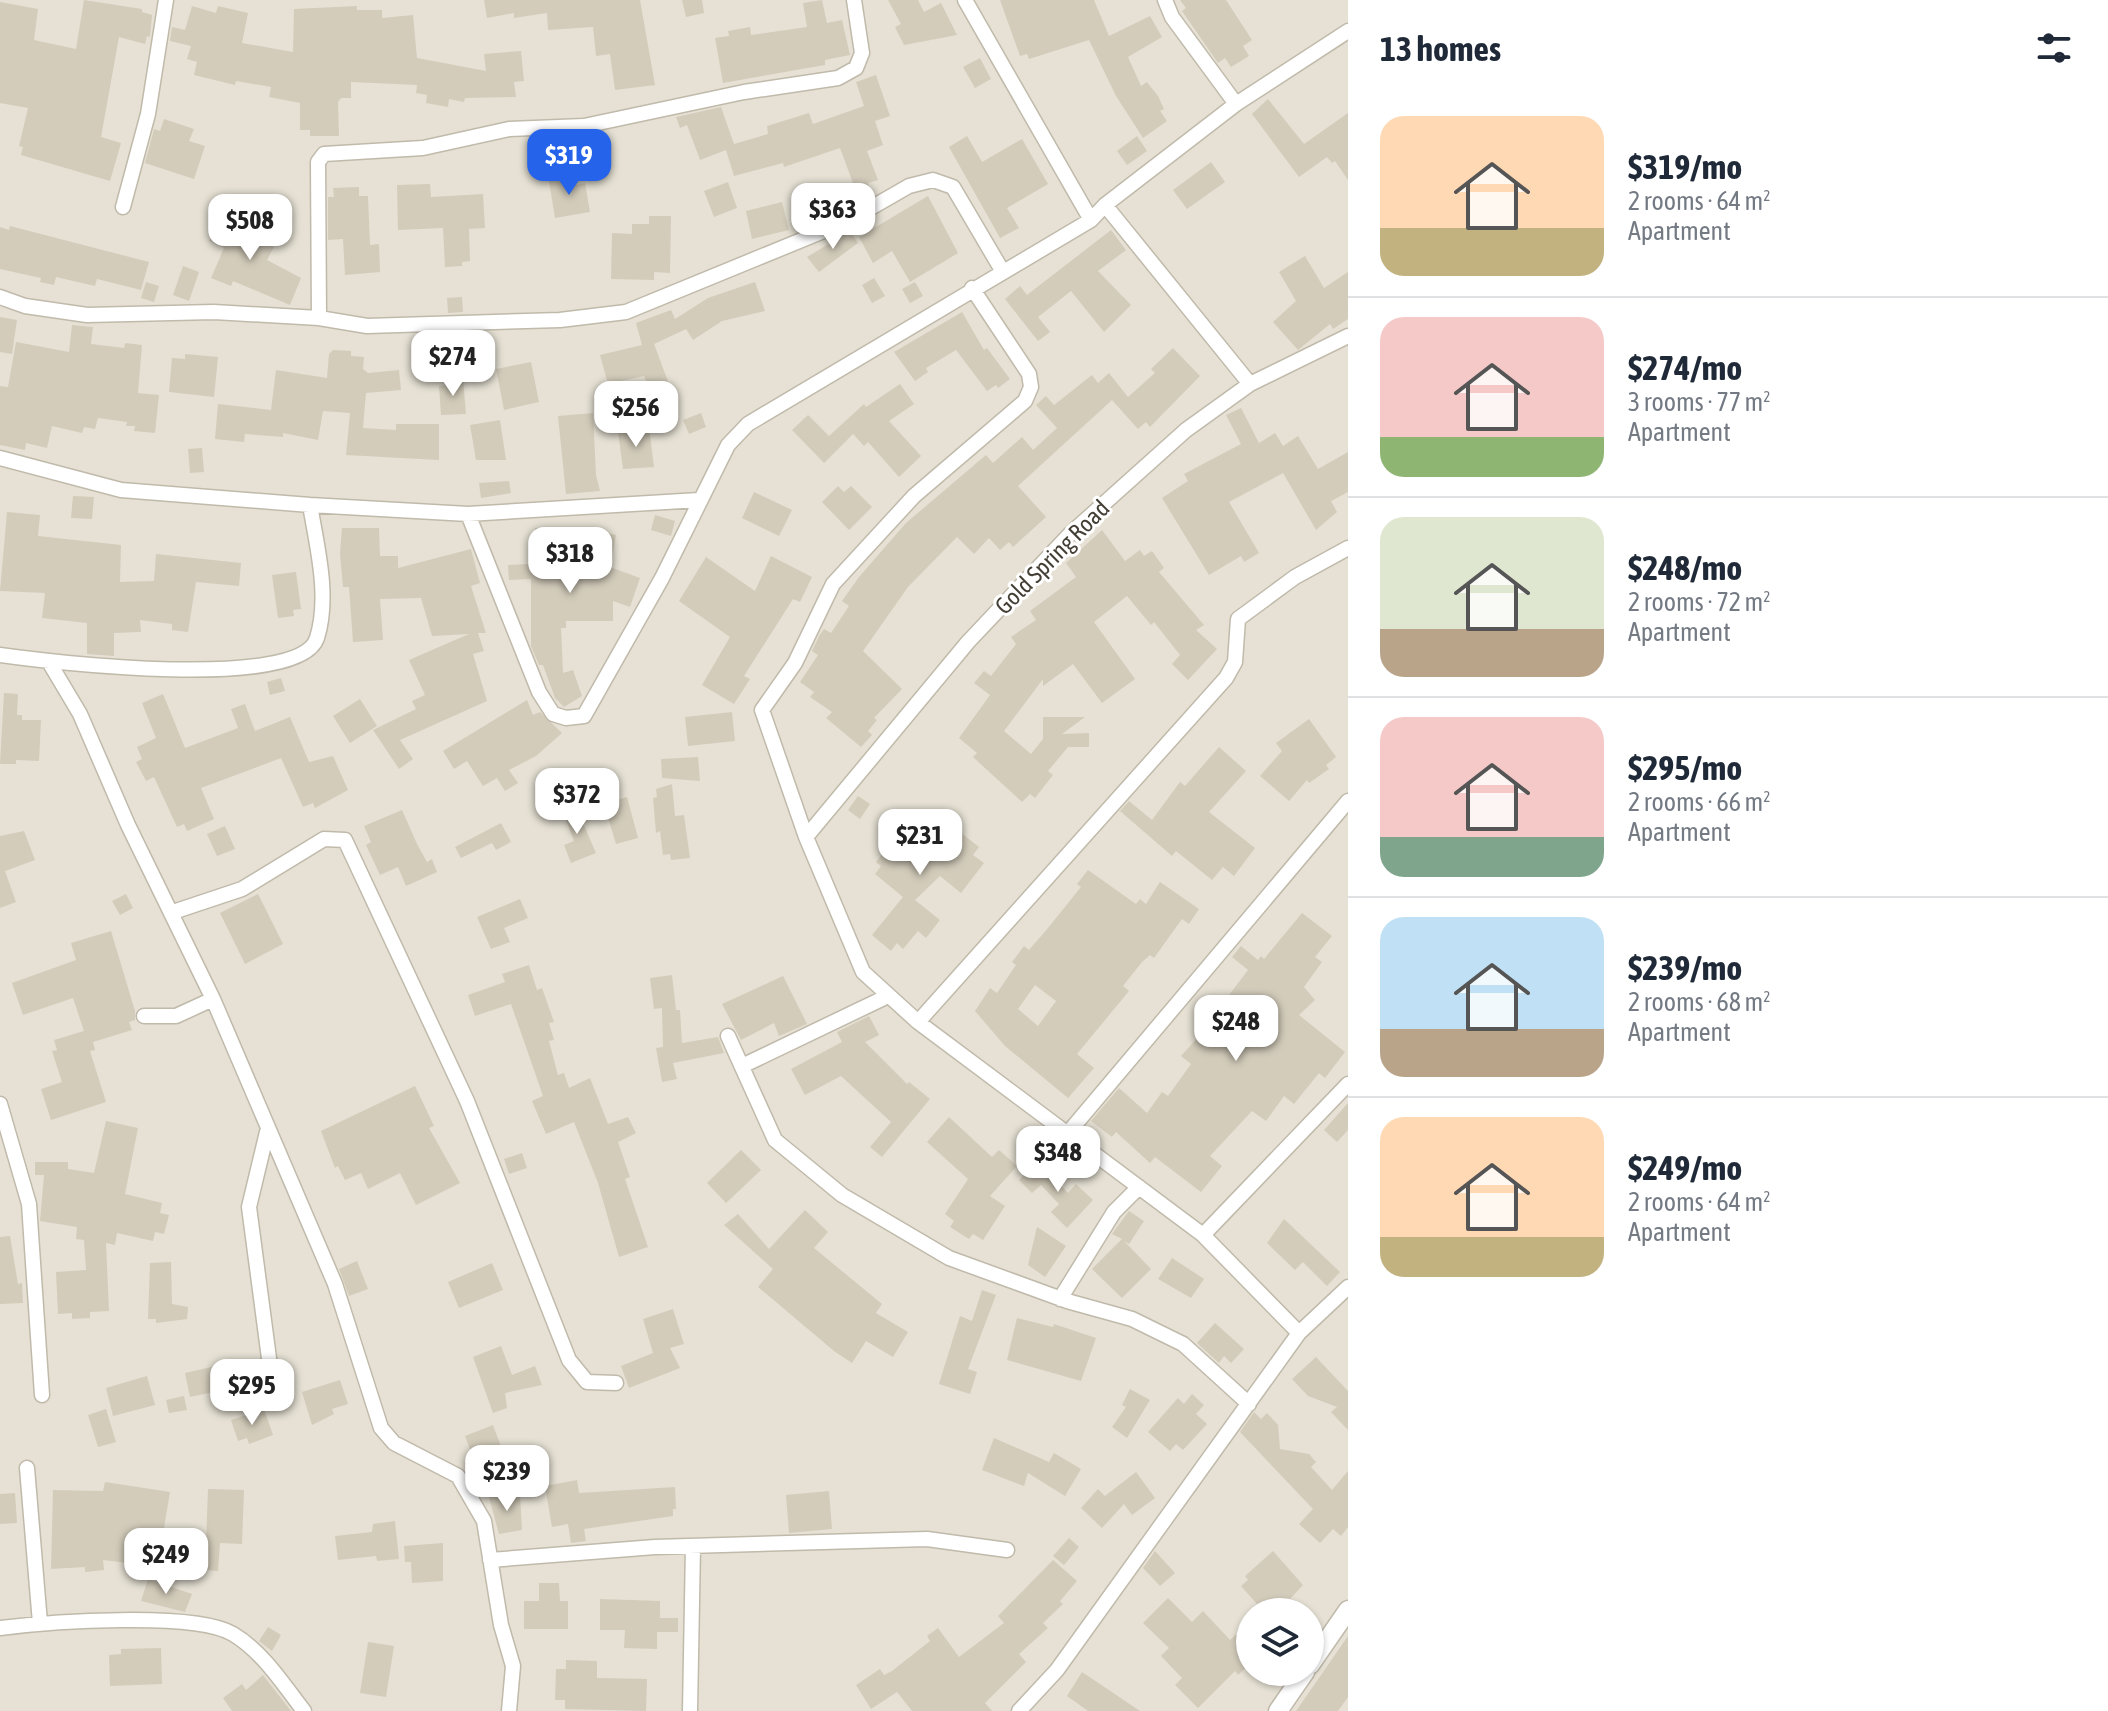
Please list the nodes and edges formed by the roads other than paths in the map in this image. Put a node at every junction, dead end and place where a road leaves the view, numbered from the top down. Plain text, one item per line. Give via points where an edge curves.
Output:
1 (166, 0) edge
2 (854, 0) edge
3 (965, 0) edge
4 (1165, 0) edge
5 (1348, 31) edge
6 (1236, 104) junction
7 (1105, 205) junction
8 (123, 207) dead end
9 (1091, 220) junction
10 (1003, 272) junction
11 (972, 288) junction
12 (0, 297) edge
13 (319, 318) junction
14 (1348, 336) edge
15 (1250, 384) junction
16 (0, 458) edge
17 (699, 500) junction
18 (310, 505) junction
19 (468, 514) junction
20 (1348, 548) edge
21 (0, 655) edge
22 (49, 662) junction
23 (1348, 801) edge
24 (806, 837) junction
25 (173, 912) junction
26 (888, 996) junction
27 (213, 999) junction
28 (144, 1016) dead end
29 (918, 1022) junction
30 (728, 1036) dead end
31 (742, 1066) junction
32 (1348, 1084) edge
33 (0, 1104) edge
34 (267, 1132) junction
35 (1068, 1133) junction
36 (1139, 1187) junction
37 (1203, 1235) junction
38 (1348, 1287) edge
39 (1060, 1299) junction
40 (1299, 1333) junction
41 (272, 1381) dead end
42 (616, 1383) dead end
43 (42, 1395) dead end
44 (1249, 1404) junction
45 (27, 1468) dead end
46 (693, 1546) junction
47 (1007, 1550) dead end
48 (490, 1560) junction
49 (1348, 1610) edge
50 (40, 1623) junction
51 (0, 1628) edge
52 (1324, 1645) edge
53 (1295, 1686) edge
54 (304, 1711) edge
55 (509, 1711) edge
56 (690, 1711) edge
57 (1019, 1711) edge
58 (1278, 1711) edge

1 - 8 street via 148,114
2 - 13 street via 862,53 856,68 838,78 584,126 509,129 423,148 324,154 318,162
3 - 9 street
4 - 6 street
5 - 6 street
6 - 7 street
7 - 9 street
7 - 15 street
9 - 10 street
10 - 11 street
10 - 13 street via 953,187 933,180 909,186 848,221 626,312 560,320 367,326
11 - 17 street via 748,424 728,445
11 - 24 street via 1029,374 1031,387 1025,401 914,496 833,584 795,663 762,710
12 - 13 street via 87,315 214,312
14 - 15 street, Gold Spring Road
15 - 24 street, Gold Spring Road via 1186,430 1070,534 928,688
16 - 18 street via 121,490
17 - 19 street
17 - 19 street via 584,716 566,718 553,714 539,692
18 - 19 street
18 - 22 street via 322,582 317,640 301,657 270,667 212,670
20 - 29 street via 1295,577 1238,619 1235,662 1226,678
21 - 22 street
22 - 25 street via 80,714
23 - 35 street
24 - 26 street via 863,972
25 - 27 street
25 - 42 street via 242,889 324,839 345,840 467,1101 569,1360 587,1382
26 - 29 street
26 - 31 street
27 - 28 street via 176,1016
27 - 34 street
29 - 35 street
30 - 31 street
31 - 39 street via 775,1140 842,1195 949,1258
32 - 37 street
33 - 43 street via 29,1204
34 - 41 street via 249,1207
34 - 48 street via 335,1284 381,1428 394,1443 458,1476 484,1521
35 - 36 street
36 - 37 street
36 - 39 street via 1114,1212
37 - 40 street
38 - 40 street
39 - 44 street via 1132,1319 1183,1344
40 - 44 street
44 - 57 street via 1057,1670
45 - 50 street
46 - 47 street via 927,1539
46 - 48 street
46 - 56 street
48 - 55 street via 513,1666
49 - 52 street
50 - 51 street
50 - 54 street via 198,1622 231,1632 257,1651
53 - 58 street

